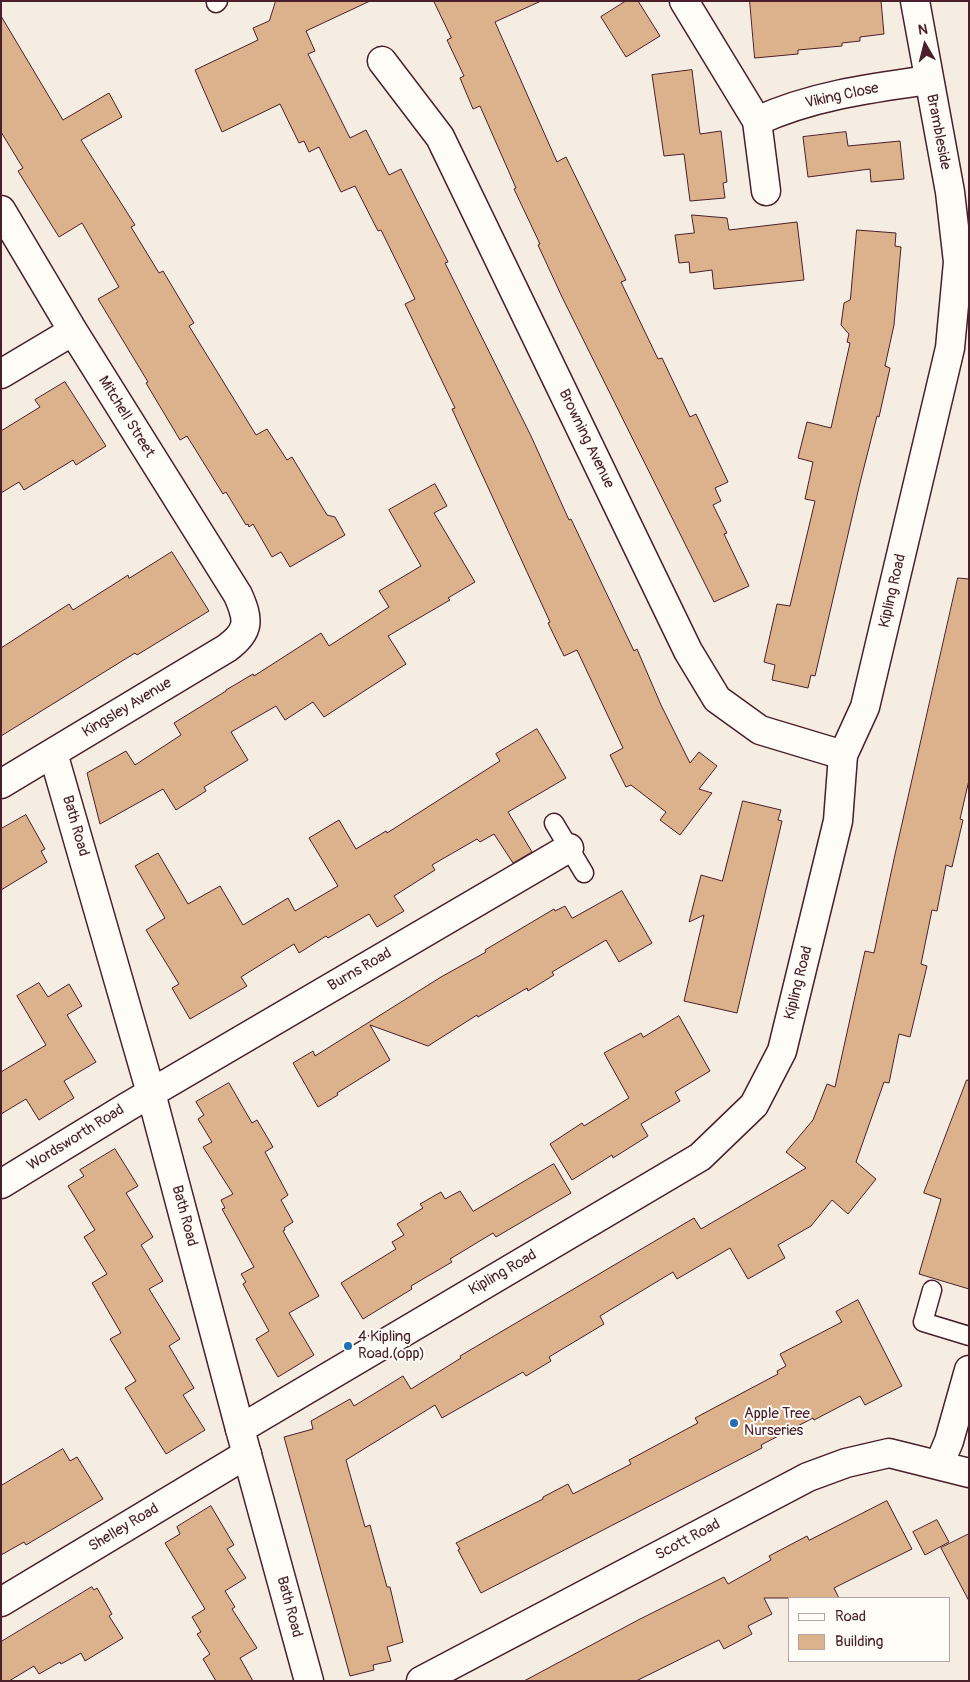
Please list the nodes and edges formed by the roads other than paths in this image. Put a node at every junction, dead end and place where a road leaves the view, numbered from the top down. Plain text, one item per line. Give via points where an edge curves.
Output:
1 (684, 1) edge
2 (916, 1) edge
3 (382, 61) dead end
4 (928, 80) junction
5 (757, 121) junction
6 (766, 191) dead end
7 (1, 210) edge
8 (964, 262) edge
9 (73, 331) junction
10 (1, 374) edge
11 (246, 625) joint
12 (53, 753) junction
13 (843, 755) junction
14 (1, 784) edge
15 (554, 823) dead end
16 (569, 848) junction
17 (584, 872) dead end
18 (152, 1093) junction
19 (1, 1184) edge
20 (932, 1290) dead end
21 (969, 1336) edge
22 (968, 1374) edge
23 (244, 1441) junction
24 (939, 1465) junction
25 (969, 1473) edge
26 (1, 1602) edge
27 (309, 1681) edge
28 (421, 1681) edge

1 - 5 street
2 - 4 street, Brambleside
3 - 13 street, Browning Avenue via 440,138 684,642 717,699 760,730
4 - 5 street, Viking Close via 833,95 780,110
4 - 8 street, Brambleside
5 - 6 street
7 - 9 street, Mitchell Street
8 - 13 street, Kipling Road via 950,348 865,707
9 - 10 street
9 - 11 street, Mitchell Street via 238,595
11 - 12 street, Kingsley Avenue via 239,639 227,648
12 - 14 street, Kingsley Avenue
12 - 18 street, Bath Road
13 - 23 street, Kipling Road via 838,821 782,1051 754,1105 700,1157
15 - 16 lane
16 - 17 lane
16 - 18 street, Burns Road
18 - 19 street, Wordsworth Road
18 - 23 street, Bath Road
20 - 21 lane via 923,1322
22 - 24 street
23 - 26 street, Shelley Road
23 - 27 street, Bath Road
24 - 25 street, Scott Road
24 - 28 street, Scott Road via 888,1453 846,1462 808,1477

